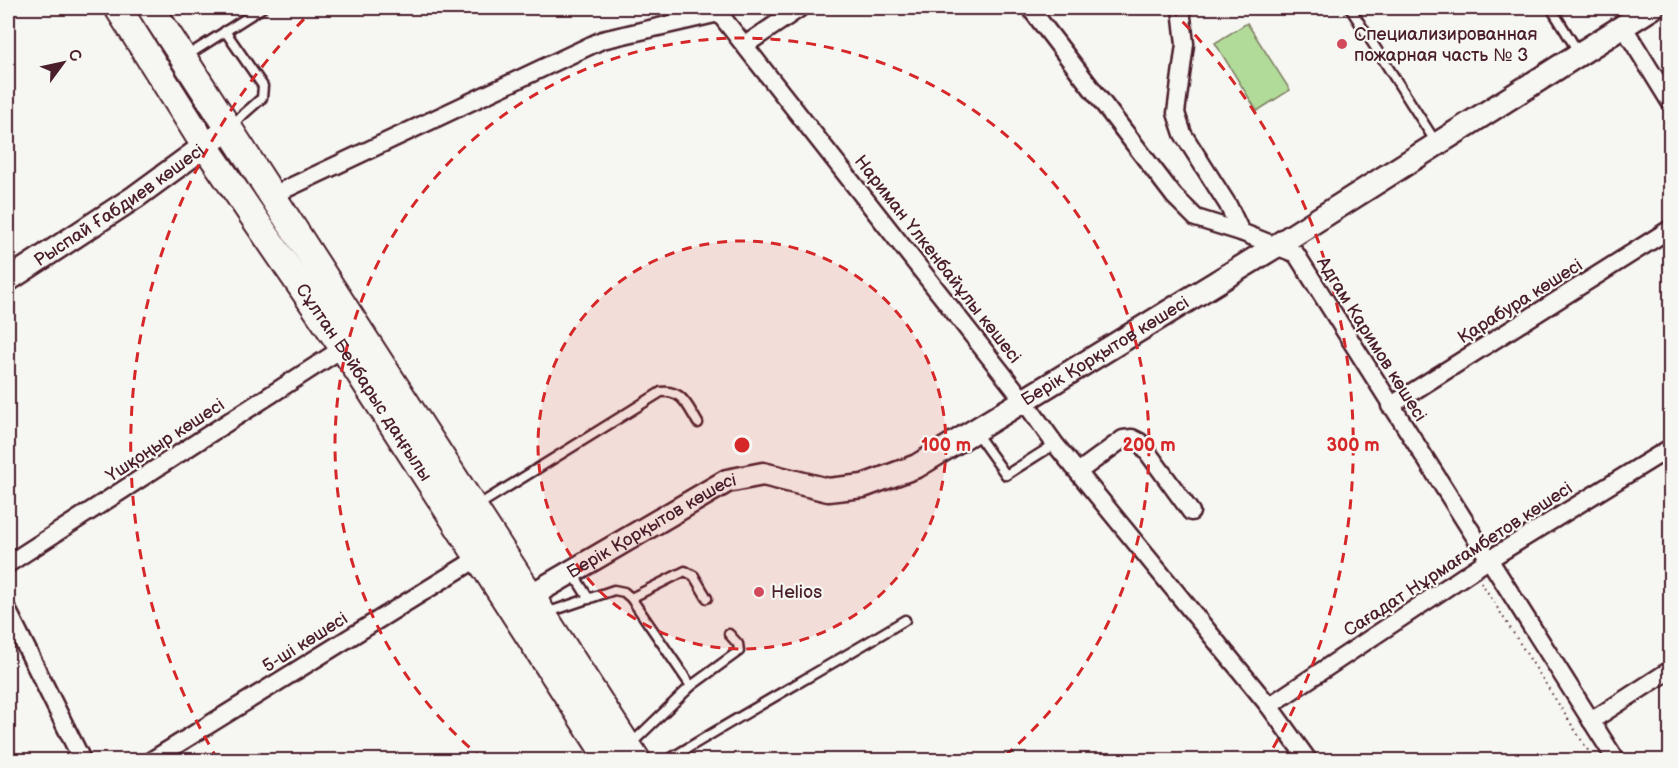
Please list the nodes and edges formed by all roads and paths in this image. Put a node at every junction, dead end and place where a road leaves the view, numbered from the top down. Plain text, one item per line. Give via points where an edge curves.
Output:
1 (118, 8) edge
2 (151, 8) edge
3 (262, 8) edge
4 (800, 8) edge
5 (1030, 8) edge
6 (1183, 8) edge
7 (1350, 8) edge
8 (1551, 8) edge
9 (1652, 8) edge
10 (717, 10) edge
11 (1623, 26) junction
12 (225, 31) junction
13 (745, 45) junction
14 (1580, 54) junction
15 (182, 58) junction
16 (1671, 102) edge
17 (228, 129) junction
18 (1437, 144) junction
19 (205, 146) junction
20 (271, 196) junction
21 (1671, 229) edge
22 (1241, 232) junction
23 (1276, 246) junction
24 (8, 280) edge
25 (343, 348) junction
26 (1024, 401) junction
27 (1390, 406) junction
28 (698, 423) dead end
29 (976, 432) junction
30 (1055, 444) junction
31 (1671, 448) edge
32 (1078, 472) junction
33 (474, 507) junction
34 (1191, 512) dead end
35 (478, 558) junction
36 (1488, 560) junction
37 (8, 564) edge
38 (1474, 570) junction
39 (572, 572) junction
40 (631, 598) junction
41 (707, 598) dead end
42 (589, 599) junction
43 (536, 605) junction
44 (8, 611) edge
45 (905, 620) dead end
46 (729, 634) dead end
47 (1671, 670) edge
48 (691, 686) junction
49 (1269, 706) junction
50 (1591, 721) junction
51 (618, 758) edge
52 (82, 760) edge
53 (152, 760) edge
54 (668, 760) edge
55 (1305, 760) edge
56 (1594, 760) edge
57 (1616, 760) edge

1 - 19 main road, Сұлтан Бейбарыс даңғылы
2 - 15 main road, Сұлтан Бейбарыс даңғылы
3 - 12 lane
4 - 13 street
5 - 22 street, Адгам Каримов көшесі via 1174,196 1196,218
6 - 22 street via 1185,44 1176,113 1183,134
7 - 18 lane
8 - 14 lane
9 - 11 street, Берік Қорқытов көшесі
10 - 13 street, Нариман Үлкенбайұлы көшесі
10 - 20 street via 602,40
11 - 14 street, Берік Қорқытов көшесі
11 - 16 street
12 - 15 lane
12 - 17 lane via 262,86 262,98
13 - 26 street, Нариман Үлкенбайұлы көшесі
14 - 18 street, Берік Қорқытов көшесі
15 - 17 main road, Сұлтан Бейбарыс даңғылы
17 - 19 street, Рыспай Ғабдиев көшесі
17 - 20 main road, Сұлтан Бейбарыс даңғылы
18 - 23 street, Берік Қорқытов көшесі
19 - 24 street, Рыспай Ғабдиев көшесі via 135,198
19 - 25 main road, Сұлтан Бейбарыс даңғылы
20 - 33 main road, Сұлтан Бейбарыс даңғылы
21 - 27 street, Қарабура көшесі
22 - 23 street, Адгам Каримов көшесі
23 - 26 street, Берік Қорқытов көшесі
23 - 27 street, Адгам Каримов көшесі via 1296,254
25 - 35 main road, Сұлтан Бейбарыс даңғылы
25 - 37 street, Үшқоңыр көшесі
26 - 29 street, Берік Қорқытов көшесі
26 - 30 street, Нариман Үлкенбайұлы көшесі
27 - 36 street, Адгам Каримов көшесі
28 - 33 lane via 680,396 661,392
29 - 30 lane via 1006,475
29 - 39 street, Берік Қорқытов көшесі via 917,466 863,486 828,490 763,474 727,481
30 - 32 street, Нариман Үлкенбайұлы көшесі
31 - 36 street, Сағадат Нұрмағамбетов көшесі
32 - 34 street via 1123,439 1132,438 1140,442
32 - 49 street, Нариман Үлкенбайұлы көшесі
33 - 43 main road, Сұлтан Бейбарыс даңғылы
35 - 51 main road, Сұлтан Бейбарыс даңғылы
35 - 53 street, 5-ші көшесі
36 - 38 street, Сағадат Нұрмағамбетов көшесі
36 - 50 street, Адгам Каримов көшесі
38 - 49 street, Сағадат Нұрмағамбетов көшесі
38 - 56 path
39 - 42 lane
39 - 43 street, Берік Қорқытов көшесі
40 - 41 lane via 685,571 694,576
40 - 42 lane via 614,590
40 - 48 lane
42 - 43 lane
43 - 51 main road, Сұлтан Бейбарыс даңғылы
44 - 52 street
45 - 54 lane
46 - 48 lane via 739,651
47 - 50 street
48 - 51 lane
49 - 55 street, Нариман Үлкенбайұлы көшесі
50 - 57 street, Адгам Каримов көшесі

